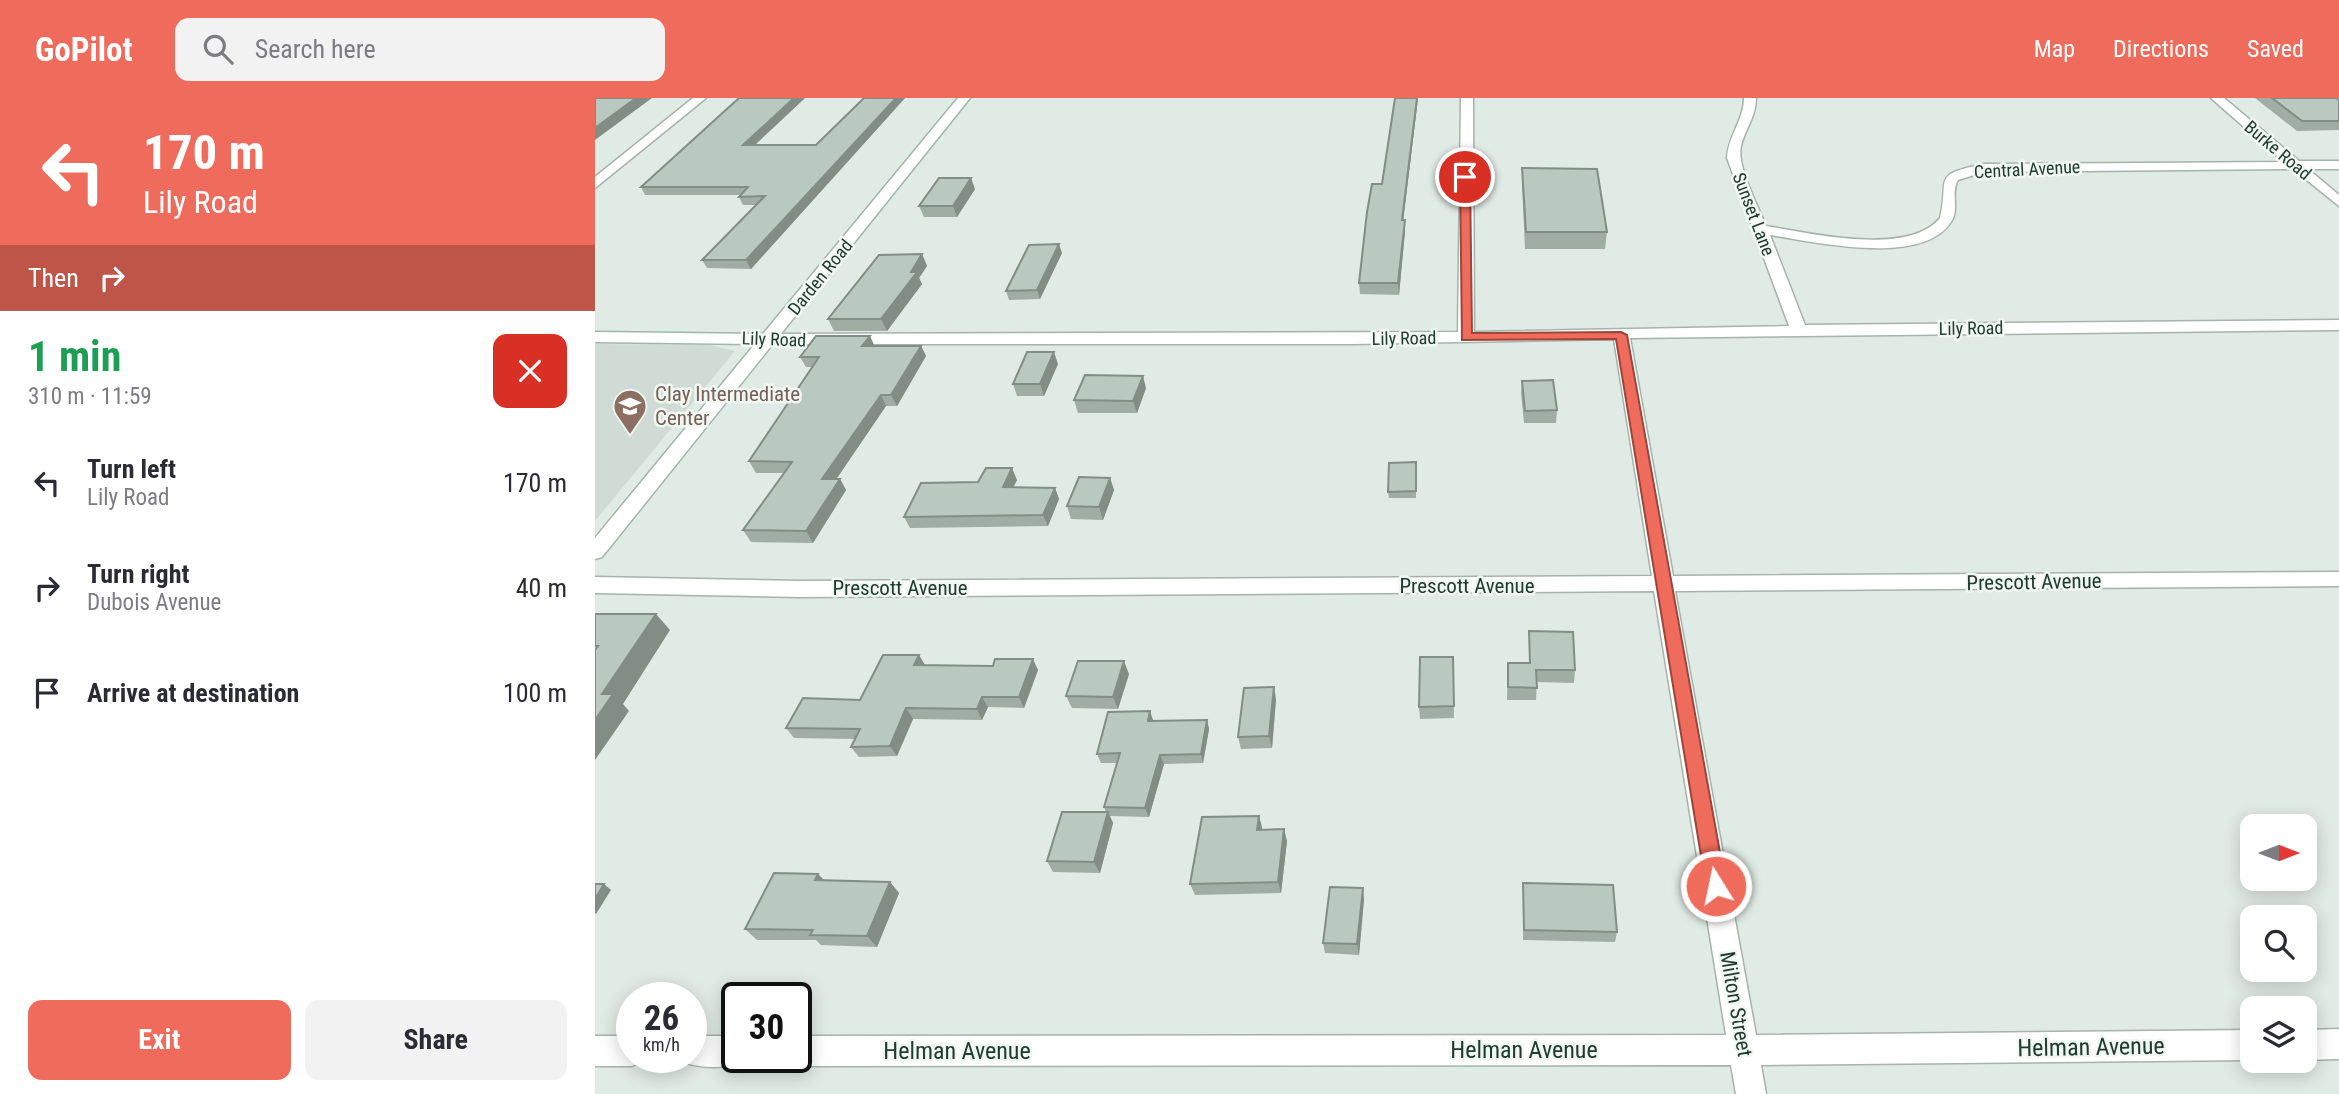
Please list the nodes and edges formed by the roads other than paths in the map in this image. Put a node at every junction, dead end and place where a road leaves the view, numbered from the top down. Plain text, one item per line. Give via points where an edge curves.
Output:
1 (700, 98) edge
2 (964, 98) edge
3 (1467, 98) edge
4 (1750, 98) edge
5 (2217, 98) edge
6 (2295, 165) junction
7 (2339, 165) edge
8 (595, 184) edge
9 (2339, 202) edge
10 (1761, 229) junction
11 (2339, 325) edge
12 (1798, 330) junction
13 (1621, 335) junction
14 (595, 337) edge
15 (1466, 337) junction
16 (769, 339) junction
17 (595, 552) edge
18 (2339, 579) edge
19 (595, 585) edge
20 (1664, 585) junction
21 (2339, 1044) edge
22 (2240, 1045) edge
23 (2317, 1045) edge
24 (1744, 1050) junction
25 (595, 1051) edge
26 (616, 1051) edge
27 (812, 1051) edge
28 (1751, 1094) edge

1 - 8 street
2 - 16 street, Darden Road
3 - 15 street
4 - 10 street, Sunset Lane via 1749,119 1735,141 1733,158
5 - 6 street, Burke Road
6 - 7 street, Central Avenue
6 - 9 street, Burke Road
6 - 10 street, Central Avenue via 1983,168 1955,174 1949,182 1947,218 1941,226 1902,241 1840,241
10 - 12 street, Sunset Lane
11 - 12 street, Lily Road
12 - 13 street, Lily Road
13 - 15 street, Lily Road
13 - 20 street, Milton Street
14 - 16 street, Lily Road
15 - 16 street, Lily Road
16 - 17 street, Darden Road
18 - 20 street, Prescott Avenue
19 - 20 street, Prescott Avenue via 799,589
20 - 24 street, Milton Street
21 - 23 street
22 - 24 street, Helman Avenue
24 - 27 street, Helman Avenue
24 - 28 street, Milton Street
25 - 26 street

